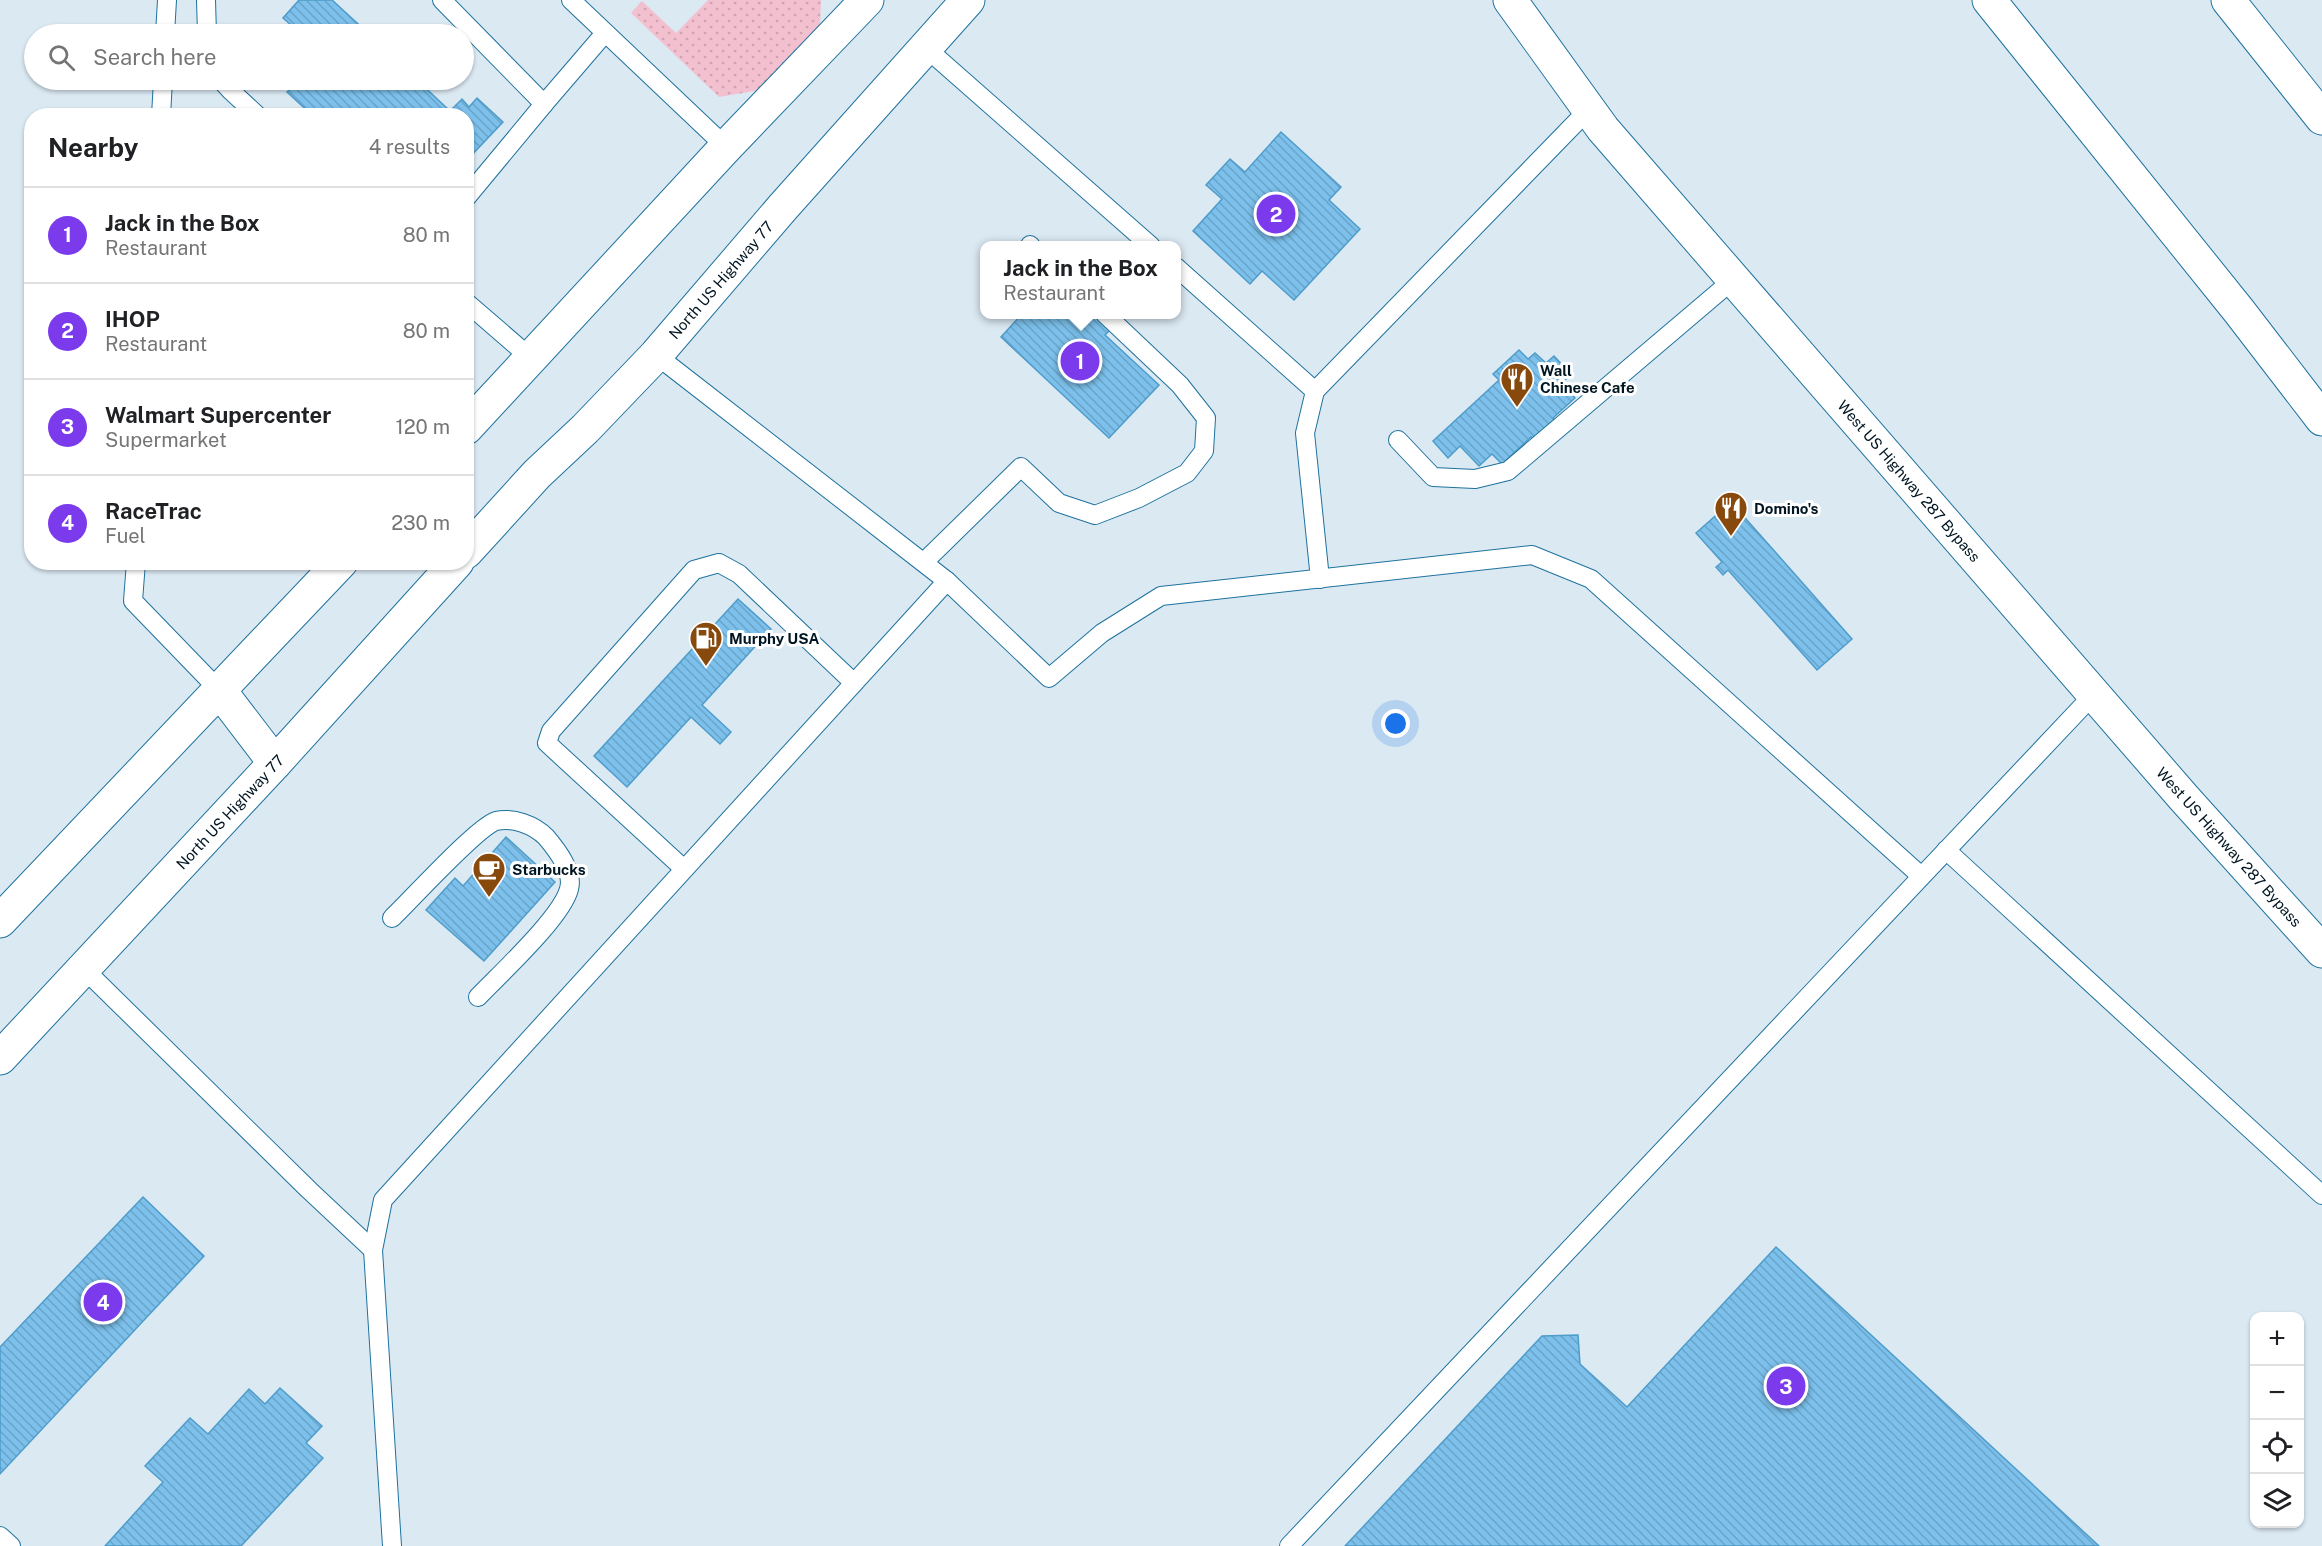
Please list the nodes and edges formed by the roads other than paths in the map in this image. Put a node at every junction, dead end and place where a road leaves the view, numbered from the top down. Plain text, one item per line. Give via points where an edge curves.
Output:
1 (167, 0) edge
2 (206, 0) edge
3 (442, 0) edge
4 (867, 0) edge
5 (968, 0) edge
6 (1510, 0) edge
7 (1989, 0) edge
8 (2228, 0) edge
9 (582, 4) edge
10 (166, 24) edge
11 (207, 24) edge
12 (466, 24) edge
13 (474, 33) edge
14 (605, 33) junction
15 (926, 48) junction
16 (162, 90) edge
17 (229, 90) edge
18 (544, 104) junction
19 (161, 108) edge
20 (249, 108) edge
21 (1589, 109) junction
22 (2322, 118) edge
23 (726, 147) junction
24 (474, 188) edge
25 (1145, 241) edge
26 (1181, 271) edge
27 (1734, 279) junction
28 (474, 309) edge
29 (1109, 319) edge
30 (656, 355) junction
31 (532, 359) junction
32 (1315, 391) junction
33 (2322, 419) edge
34 (474, 420) edge
35 (1398, 440) dead end
36 (474, 543) edge
37 (924, 562) junction
38 (136, 570) edge
39 (334, 570) edge
40 (450, 570) edge
41 (1320, 579) junction
42 (947, 581) junction
43 (854, 683) junction
44 (220, 692) junction
45 (2094, 694) junction
46 (275, 763) junction
47 (1946, 850) junction
48 (684, 869) junction
49 (1921, 876) junction
50 (392, 918) dead end
51 (0, 921) edge
52 (2322, 951) edge
53 (84, 969) junction
54 (478, 997) dead end
55 (0, 1058) edge
56 (2322, 1195) edge
57 (373, 1250) junction
58 (0, 1536) edge
59 (10, 1546) edge
60 (392, 1546) edge
61 (1289, 1546) edge

1 - 10 lane
2 - 11 lane
3 - 12 lane
4 - 23 main road
5 - 15 main road, North US Highway 77
6 - 21 main road, West US Highway 287 Bypass
7 - 33 main road
8 - 22 main road
9 - 14 lane
13 - 18 lane
14 - 18 lane
14 - 23 lane
15 - 25 lane
15 - 30 main road, North US Highway 77
16 - 19 lane
17 - 20 lane
18 - 24 lane
21 - 27 main road, West US Highway 287 Bypass
21 - 32 lane
23 - 31 main road
26 - 32 lane
27 - 35 lane via 1508,471 1475,479 1433,477
27 - 45 main road, West US Highway 287 Bypass
28 - 31 lane
29 - 37 lane via 1180,385 1206,418 1204,451 1187,473 1095,515 1059,503 1021,467
30 - 36 main road, North US Highway 77
30 - 37 lane
31 - 34 main road
32 - 41 lane via 1305,433
37 - 42 lane
38 - 44 lane via 134,601
39 - 44 main road
40 - 46 main road, North US Highway 77
41 - 42 lane via 1161,596 1102,633 1049,678
41 - 49 lane via 1532,555 1591,579
42 - 43 lane
43 - 48 lane
43 - 48 lane via 738,574 719,563 694,570 551,731 547,743
44 - 46 main road
44 - 51 main road
45 - 47 lane
45 - 52 main road, West US Highway 287 Bypass
46 - 53 main road, North US Highway 77
47 - 49 lane
47 - 56 lane
48 - 57 lane via 383,1200
49 - 61 lane
50 - 54 lane via 469,841 495,821 520,821 543,835 564,860 570,887 560,909
53 - 55 main road, North US Highway 77
53 - 57 lane
57 - 60 lane
58 - 59 lane

